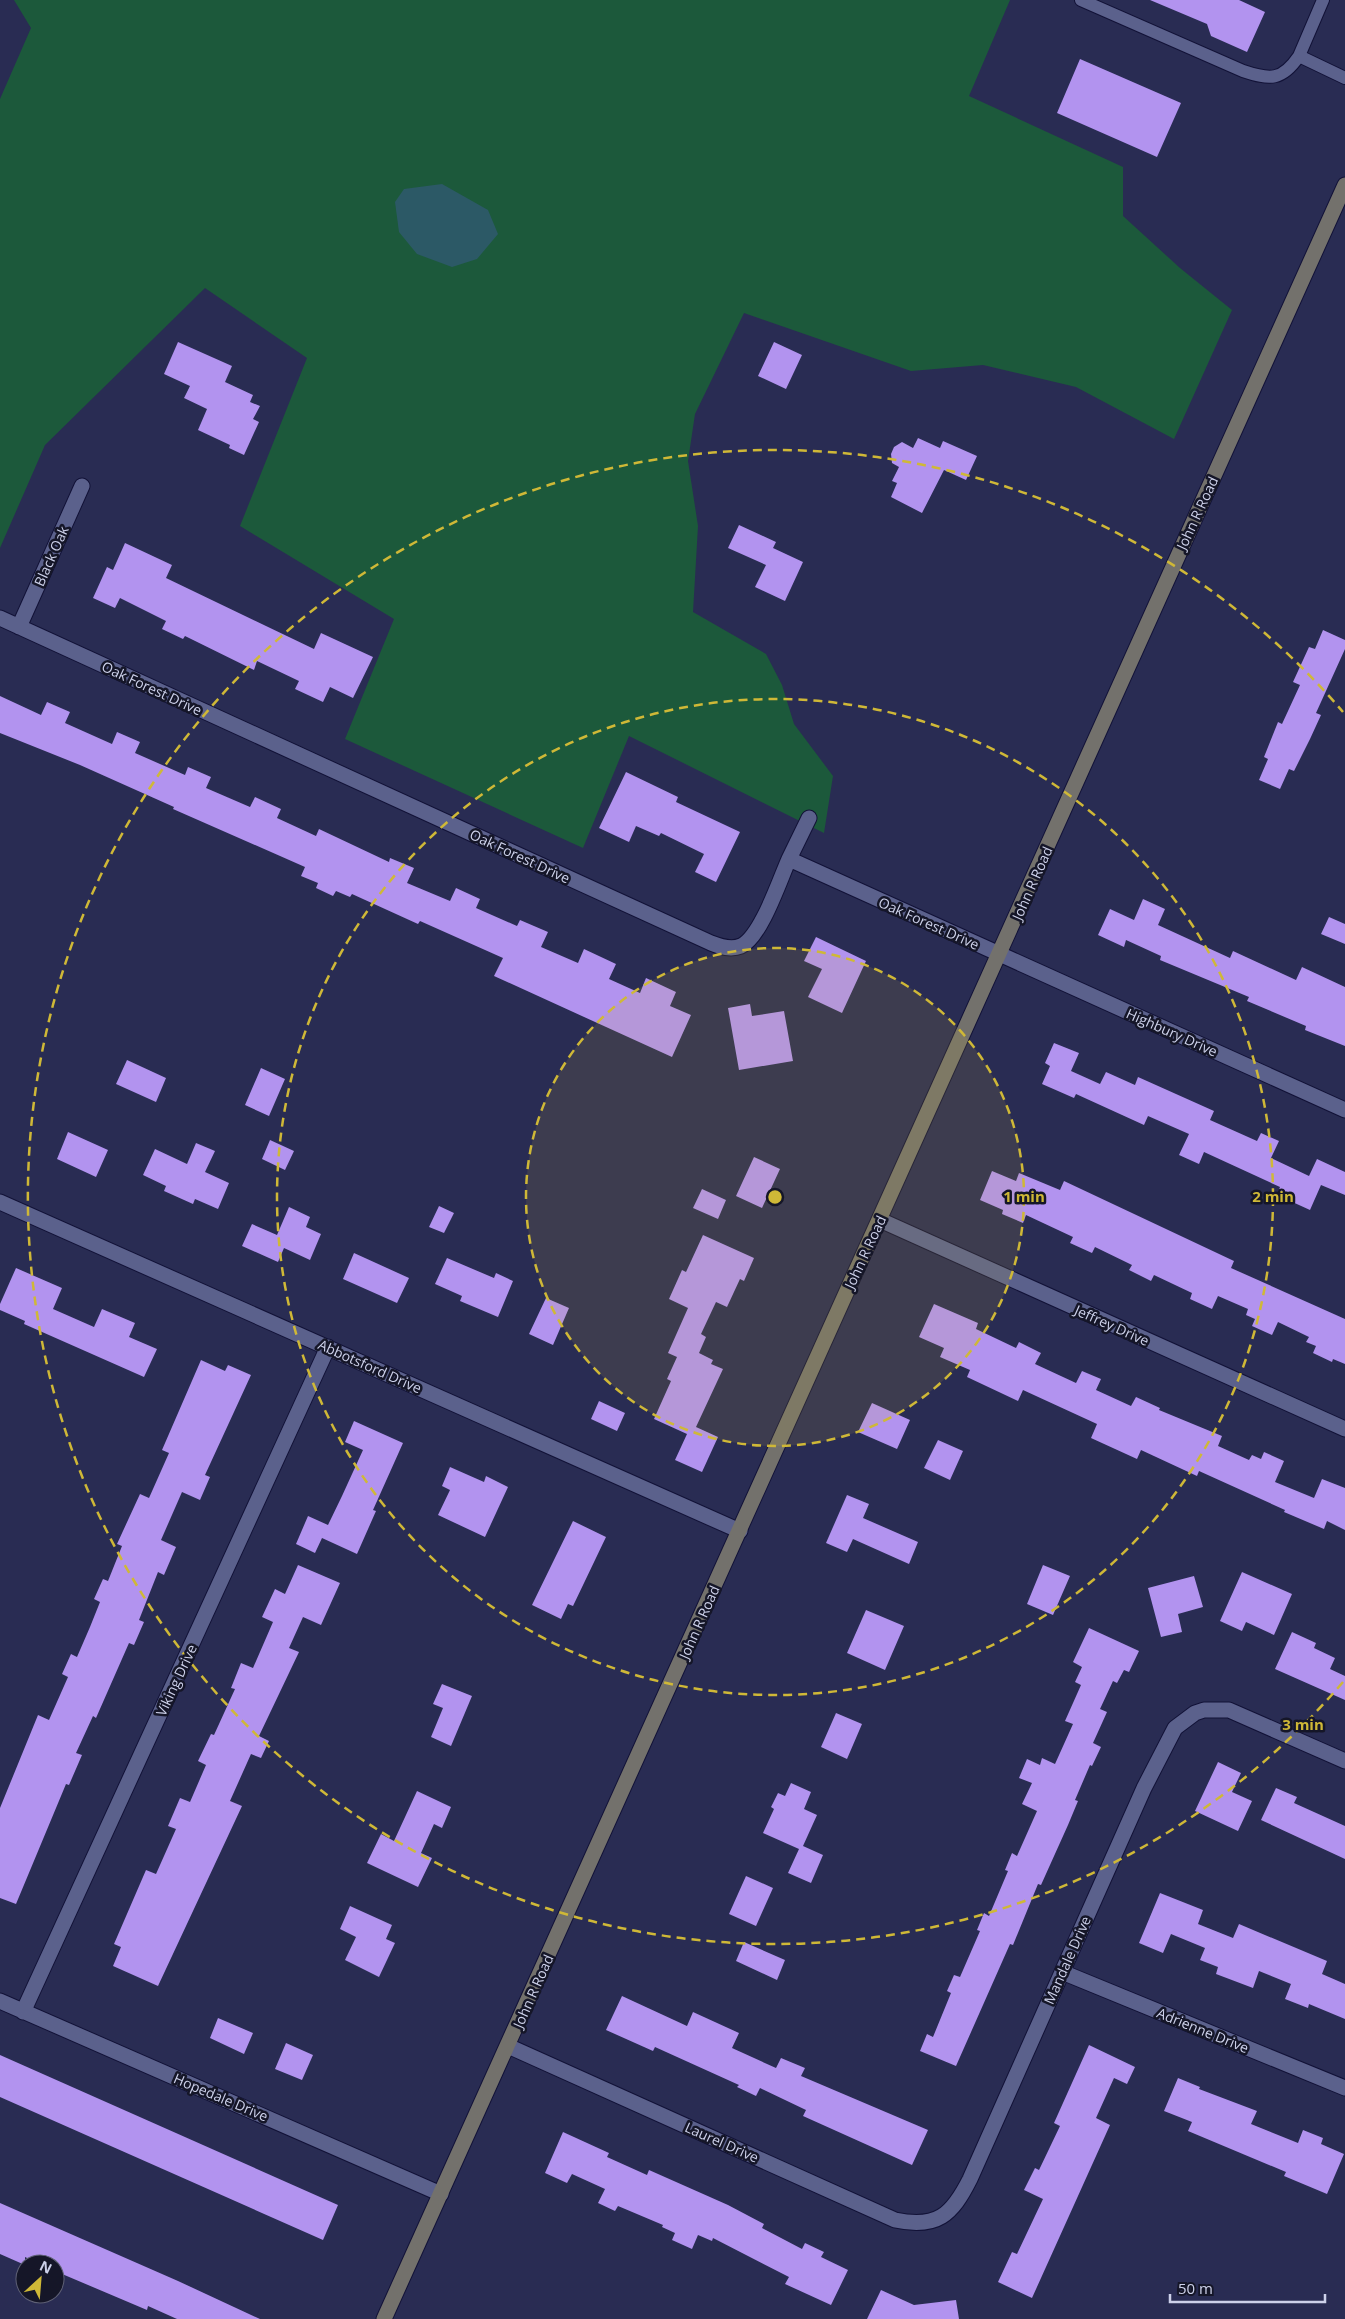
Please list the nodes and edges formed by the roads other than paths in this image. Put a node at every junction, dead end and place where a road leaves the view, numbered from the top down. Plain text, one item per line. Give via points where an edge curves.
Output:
1 (1081, 0) edge
2 (1323, 0) edge
3 (1299, 56) junction
4 (1345, 78) edge
5 (1345, 185) edge
6 (82, 486) dead end
7 (0, 618) edge
8 (20, 627) junction
9 (809, 818) dead end
10 (789, 859) junction
11 (999, 954) junction
12 (1345, 1110) edge
13 (0, 1202) edge
14 (880, 1220) junction
15 (328, 1347) junction
16 (1345, 1429) edge
17 (740, 1531) junction
18 (1345, 1761) edge
19 (1062, 1972) junction
20 (0, 2001) edge
21 (23, 2012) junction
22 (508, 2046) junction
23 (1345, 2088) edge
24 (441, 2194) junction
25 (939, 2218) joint
26 (384, 2319) edge

1 - 3 lane via 1261,77 1276,77 1289,70
2 - 3 lane
3 - 4 lane
5 - 11 main road, John R Road
6 - 8 street, Black Oak
7 - 8 street, Oak Forest Drive
8 - 10 street, Oak Forest Drive via 722,948 741,946 754,935
9 - 10 street
10 - 11 street, Oak Forest Drive
11 - 12 street, Highbury Drive
11 - 14 main road, John R Road
13 - 15 street, Abbotsford Drive
14 - 16 street, Jeffrey Drive
14 - 17 main road, John R Road
15 - 17 street, Abbotsford Drive
15 - 21 street, Viking Drive
17 - 22 main road, John R Road
18 - 19 street, Mandale Drive via 1229,1710 1204,1710 1186,1718 1166,1742
19 - 23 street, Adrienne Drive
19 - 25 street, Mandale Drive via 970,2179 953,2208
20 - 21 street, Hopedale Drive
21 - 24 street, Hopedale Drive
22 - 24 main road, John R Road
22 - 25 street, Laurel Drive via 895,2220 921,2223
24 - 26 main road, John R Road

